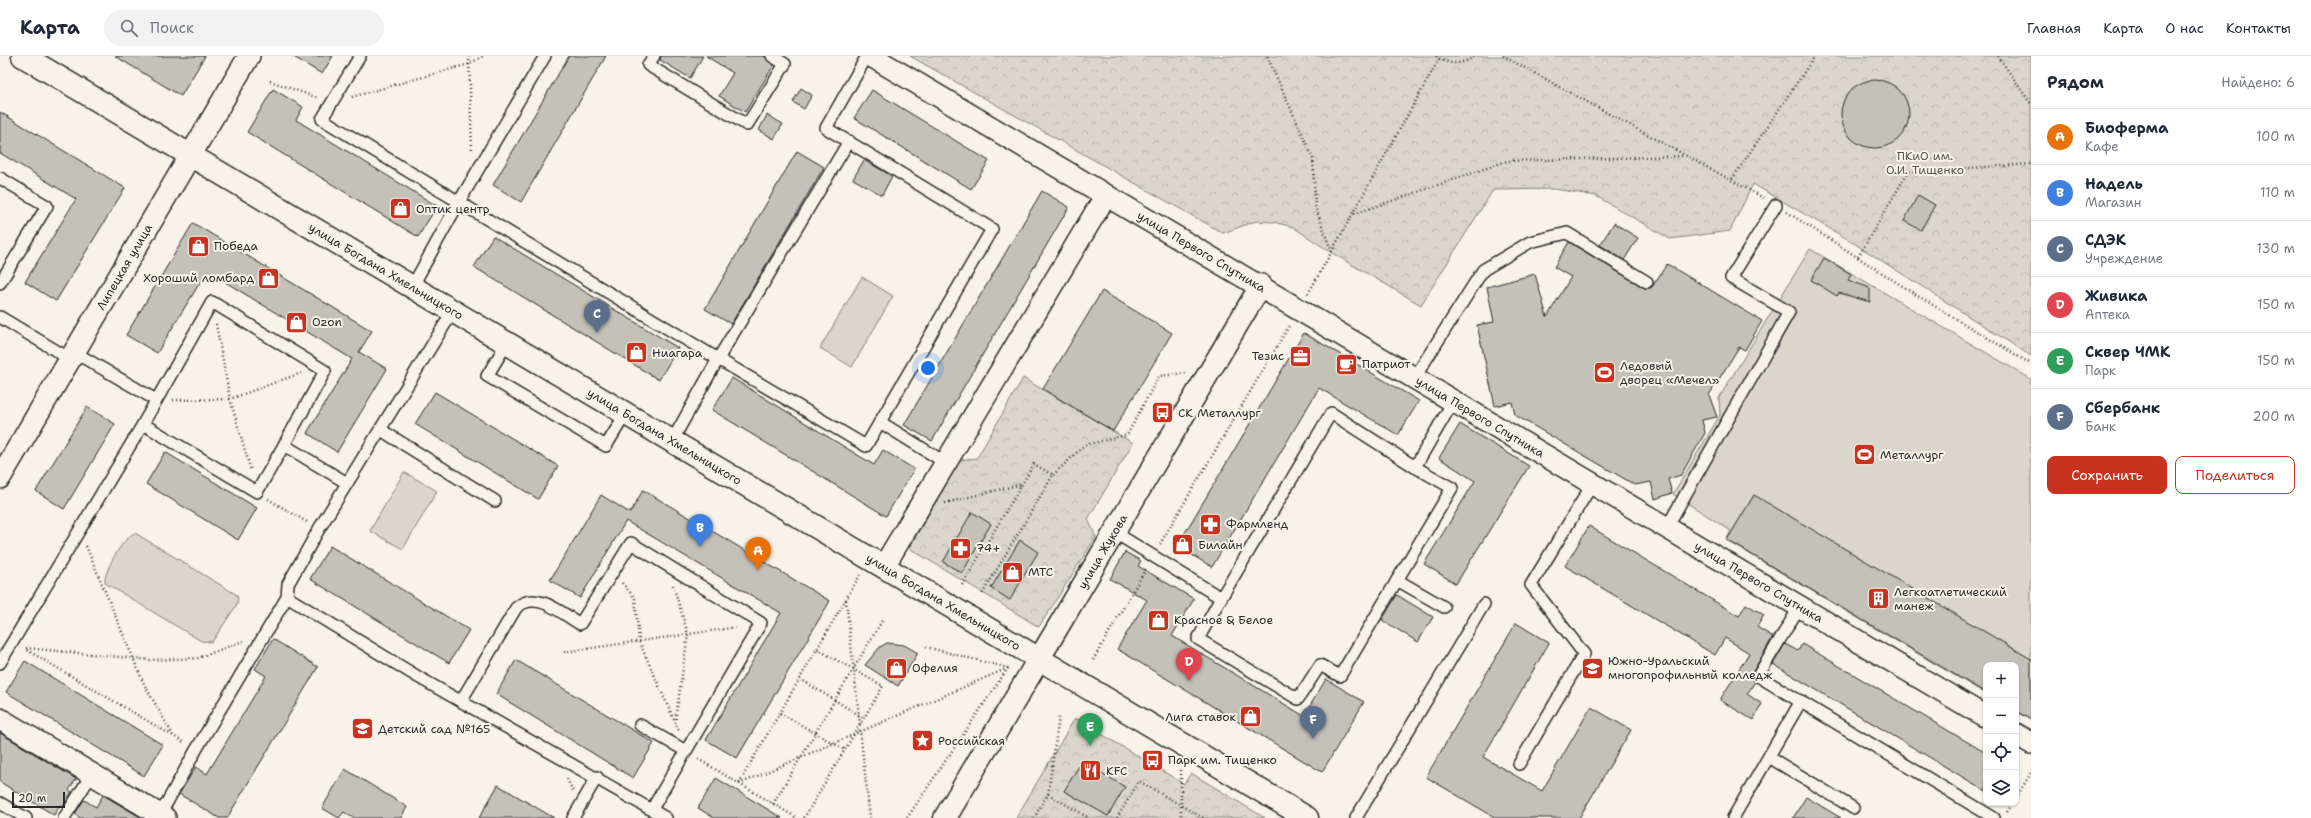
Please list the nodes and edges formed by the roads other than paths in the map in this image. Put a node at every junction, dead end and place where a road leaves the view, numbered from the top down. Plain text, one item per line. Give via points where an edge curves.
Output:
1 (23, 56) edge
2 (249, 56) edge
3 (360, 56) edge
4 (545, 56) edge
5 (654, 56) edge
6 (772, 56) edge
7 (867, 56) edge
8 (871, 56) edge
9 (849, 140) junction
10 (190, 155) junction
11 (0, 178) edge
12 (1106, 195) junction
13 (459, 202) junction
14 (1776, 205) dead end
15 (1647, 282) dead end
16 (0, 283) edge
17 (1260, 285) junction
18 (412, 287) junction
19 (453, 311) junction
20 (0, 316) edge
21 (507, 343) junction
22 (72, 355) junction
23 (718, 359) junction
24 (1415, 377) junction
25 (156, 400) junction
26 (1454, 400) junction
27 (626, 413) junction
28 (880, 422) junction
29 (143, 424) junction
30 (381, 430) junction
31 (672, 441) junction
32 (284, 445) junction
33 (946, 463) junction
34 (1415, 467) junction
35 (0, 478) edge
36 (347, 483) junction
37 (1593, 483) junction
38 (495, 501) dead end
39 (1667, 527) junction
40 (1114, 532) junction
41 (884, 566) junction
42 (1397, 580) junction
43 (287, 597) junction
44 (1221, 598) junction
45 (1484, 604) dead end
46 (1800, 606) junction
47 (1444, 607) dead end
48 (1039, 659) junction
49 (0, 663) edge
50 (461, 701) junction
51 (1801, 702) junction
52 (1983, 715) edge
53 (0, 719) edge
54 (640, 724) dead end
55 (2019, 736) edge
56 (2031, 743) edge
57 (687, 749) junction
58 (1769, 757) junction
59 (1519, 764) dead end
60 (92, 774) junction
61 (597, 777) junction
62 (0, 803) edge
63 (1853, 808) dead end
64 (652, 809) junction
65 (162, 816) edge
66 (26, 818) edge
67 (64, 818) edge
68 (573, 818) edge
69 (666, 818) edge
70 (945, 818) edge
71 (1307, 818) edge
72 (1356, 818) edge
73 (1733, 818) edge
74 (1994, 818) edge

1 - 10 main road, улица Богдана Хмельницкого
2 - 10 street, Липецкая улица
3 - 13 lane via 322,119
4 - 13 lane
5 - 6 lane via 648,65 747,125 785,64
7 - 9 lane via 826,128
8 - 12 street, улица Первого Спутника
9 - 23 lane
9 - 28 lane via 992,229
10 - 18 main road, улица Богдана Хмельницкого
10 - 22 street, Липецкая улица
11 - 16 lane via 47,206
12 - 17 street, улица Первого Спутника
12 - 33 street
13 - 18 lane
13 - 23 lane
14 - 39 lane via 1731,278 1789,312
15 - 24 lane via 1567,233 1530,242 1483,270
17 - 24 street, улица Первого Спутника
17 - 40 street, улица Жукова
18 - 19 main road, улица Богдана Хмельницкого
19 - 21 main road, улица Богдана Хмельницкого
19 - 30 lane
20 - 22 lane
21 - 27 main road, улица Богдана Хмельницкого
21 - 27 lane via 488,376 606,446
22 - 25 lane
22 - 35 street, Липецкая улица
23 - 28 lane via 866,446
23 - 31 lane
24 - 26 street, улица Первого Спутника
25 - 29 lane
25 - 32 lane via 212,302 325,371
26 - 34 lane
26 - 37 street, улица Первого Спутника
27 - 31 main road, улица Богдана Хмельницкого
28 - 33 lane
29 - 32 lane via 257,492
29 - 49 lane
30 - 36 lane
30 - 38 lane
31 - 41 main road, улица Богдана Хмельницкого
32 - 36 lane
33 - 41 street
34 - 42 lane via 1452,488
34 - 44 lane via 1331,413
36 - 43 lane via 288,584
37 - 39 street, улица Первого Спутника
37 - 59 lane via 1531,585 1584,654
39 - 46 street, улица Первого Спутника
40 - 44 lane
40 - 48 street, улица Жукова
41 - 48 main road, улица Богдана Хмельницкого
42 - 44 lane via 1340,676 1320,665 1298,699 1198,639
42 - 47 lane
43 - 50 lane
43 - 65 lane via 196,750
45 - 72 lane
46 - 51 lane via 1758,676
46 - 52 street, улица Первого Спутника
48 - 70 main road, улица Жукова
48 - 71 main road, улица Богдана Хмельницкого
50 - 57 lane via 522,602 529,599 541,601 580,624 631,543 761,623
50 - 61 lane
51 - 58 lane
51 - 74 lane
53 - 60 street
54 - 57 lane
55 - 56 street
57 - 64 lane
58 - 63 lane
58 - 73 lane
60 - 65 street
60 - 67 lane
61 - 64 lane
61 - 68 lane
62 - 66 lane
64 - 69 lane

